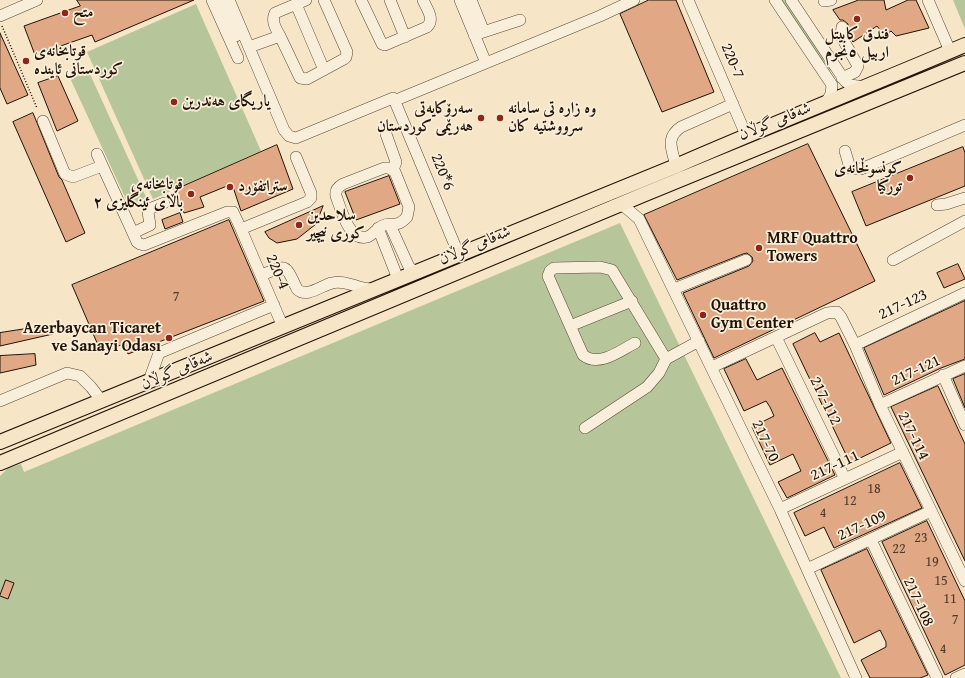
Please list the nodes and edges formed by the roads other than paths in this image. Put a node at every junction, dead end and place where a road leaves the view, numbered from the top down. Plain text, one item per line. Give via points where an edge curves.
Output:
1 (37, 0) edge
2 (212, 0) edge
3 (220, 0) edge
4 (229, 0) edge
5 (324, 0) edge
6 (361, 0) edge
7 (390, 0) edge
8 (423, 0) edge
9 (460, 0) edge
10 (471, 0) edge
11 (634, 0) edge
12 (688, 0) edge
13 (775, 0) edge
14 (790, 0) edge
15 (824, 0) edge
16 (831, 0) edge
17 (928, 0) edge
18 (301, 2) edge
19 (520, 20) dead end
20 (1, 21) edge
21 (842, 27) dead end
22 (479, 34) junction
23 (280, 36) junction
24 (405, 37) junction
25 (965, 45) edge
26 (249, 47) junction
27 (950, 51) junction
28 (238, 58) dead end
29 (486, 63) junction
30 (834, 65) junction
31 (964, 66) edge
32 (324, 70) junction
33 (823, 72) junction
34 (842, 78) junction
35 (865, 87) junction
36 (395, 101) junction
37 (732, 104) junction
38 (825, 104) junction
39 (43, 121) dead end
40 (965, 125) edge
41 (386, 134) dead end
42 (746, 135) junction
43 (845, 151) dead end
44 (97, 154) dead end
45 (296, 157) dead end
46 (102, 166) junction
47 (676, 166) junction
48 (393, 170) junction
49 (645, 194) junction
50 (965, 198) edge
51 (164, 203) dead end
52 (618, 205) junction
53 (937, 205) dead end
54 (640, 219) junction
55 (965, 221) edge
56 (390, 225) junction
57 (378, 228) junction
58 (241, 229) junction
59 (133, 233) junction
60 (459, 255) junction
61 (746, 260) dead end
62 (893, 260) dead end
63 (415, 272) junction
64 (261, 275) junction
65 (398, 279) junction
66 (373, 289) junction
67 (674, 289) junction
68 (965, 293) edge
69 (632, 301) junction
70 (274, 305) junction
71 (570, 326) junction
72 (283, 327) junction
73 (257, 337) junction
74 (776, 337) junction
75 (699, 341) junction
76 (635, 342) dead end
77 (855, 345) junction
78 (265, 353) junction
79 (666, 359) junction
80 (965, 366) edge
81 (712, 367) junction
82 (151, 375) dead end
83 (943, 376) junction
84 (101, 400) junction
85 (0, 401) edge
86 (880, 405) junction
87 (965, 425) edge
88 (586, 428) dead end
89 (0, 442) edge
90 (903, 452) junction
91 (23, 454) junction
92 (0, 463) edge
93 (0, 470) edge
94 (845, 479) junction
95 (780, 509) junction
96 (931, 511) junction
97 (871, 540) junction
98 (807, 569) junction
99 (965, 581) edge
100 (965, 674) edge
101 (856, 678) edge
102 (937, 678) edge
103 (956, 678) edge

1 - 20 street
2 - 28 street
3 - 36 street via 282,137 286,140 302,143
4 - 26 street
5 - 32 street via 347,52 344,60
6 - 24 street via 382,44
7 - 24 street
8 - 24 street via 431,17 430,24
9 - 22 street
10 - 22 street
11 - 29 street
12 - 37 street, 220-7
13 - 33 street
14 - 30 street
15 - 16 street
17 - 27 street
18 - 23 street via 275,13 274,24
18 - 32 street
19 - 22 street
21 - 34 street via 841,36 858,66 855,72
22 - 29 street
23 - 26 street
23 - 32 street via 300,78 306,79
25 - 27 main road, شەقامی گوڵان
26 - 36 street via 284,130 292,138
27 - 35 main road, شەقامی گوڵان
29 - 36 street
30 - 33 street via 834,74 828,75
30 - 34 street
31 - 49 main road, شەقامی گوڵان
33 - 38 street via 832,87
34 - 35 street via 850,85
35 - 38 main road, شەقامی گوڵان
36 - 60 street, 220*6
37 - 42 street, 220-7
37 - 47 street via 674,132 671,139
38 - 42 main road, شەقامی گوڵان
39 - 46 street via 65,174 73,177
40 - 43 street via 861,169 850,168
41 - 48 street via 396,162
42 - 47 main road, شەقامی گوڵان
44 - 46 street
45 - 58 street via 311,198 307,202
46 - 59 street
47 - 60 main road, شەقامی گوڵان
48 - 56 street via 409,207 404,220 396,225
48 - 57 street via 384,168 343,184 336,191 354,234 366,237
49 - 52 main road, شەقامی گوڵان
49 - 54 street via 640,206
50 - 53 street
51 - 59 street via 149,209 150,225
52 - 54 street, 217-70 via 625,207
52 - 78 main road, شەقامی گوڵان
54 - 67 street, 217-70
55 - 62 street
56 - 57 street
56 - 63 street via 409,267
57 - 65 street
58 - 59 street, 220-4 via 234,214 229,211 144,245 139,243
58 - 64 street, 220-4
60 - 63 main road, شەقامی گوڵان
61 - 67 street
63 - 65 main road, شەقامی گوڵان
64 - 66 street via 285,268 301,293 337,282
64 - 70 street, 220-4
65 - 66 main road, شەقامی گوڵان
66 - 72 main road, شەقامی گوڵان
67 - 75 street, 217-70
68 - 77 street, 217-123
69 - 71 street
69 - 71 street via 612,270 605,267 554,268 548,276
69 - 79 street
70 - 72 street, 220-4
70 - 82 street via 159,353
71 - 76 street via 583,355 593,360 602,360
72 - 73 main road, شەقامی گوڵان
73 - 78 main road via 253,342 253,348 259,354
73 - 84 main road, شەقامی گوڵان
74 - 77 street, 217-114 via 827,313 837,312
74 - 81 street
74 - 94 street, 217-112
75 - 79 street
75 - 81 street, 217-70
77 - 86 street, 217-114
78 - 91 main road, شەقامی گوڵان
79 - 88 street via 659,373 647,387
80 - 83 street, 217-121
81 - 95 street, 217-70
83 - 86 street, 217-121
83 - 87 street
84 - 85 street via 80,376 67,373
84 - 89 main road, شەقامی گوڵان
86 - 90 street, 217-114
90 - 94 street, 217-111
90 - 96 street, 217-114
91 - 92 main road, شەقامی گوڵان
91 - 93 street
94 - 95 street, 217-111
95 - 98 street, 217-70
96 - 97 street, 217-109
96 - 99 street, 217-114
97 - 98 street, 217-109
97 - 102 street, 217-108
98 - 101 street, 217-70
100 - 103 street

